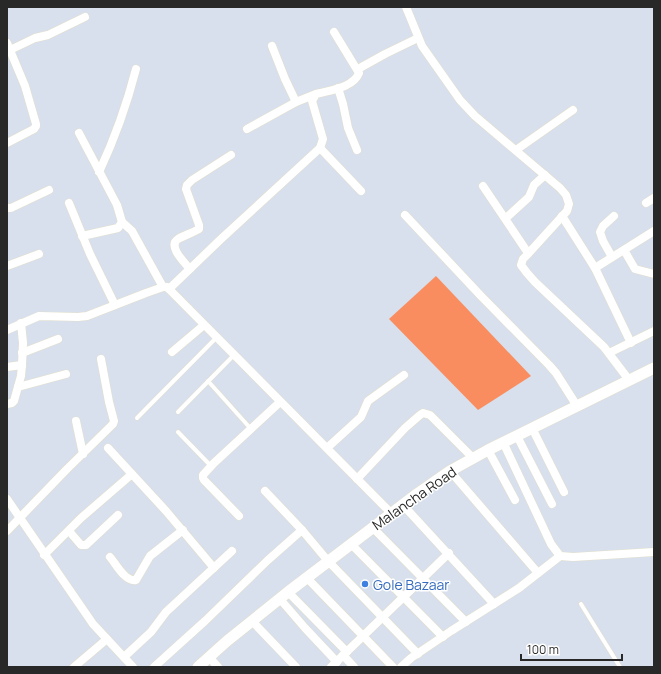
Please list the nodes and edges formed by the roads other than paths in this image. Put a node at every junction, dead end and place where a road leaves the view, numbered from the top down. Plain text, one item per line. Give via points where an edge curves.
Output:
1 (406, 7) edge
2 (85, 17) dead end
3 (334, 32) dead end
4 (418, 38) junction
5 (272, 46) dead end
6 (8, 47) edge
7 (136, 69) dead end
8 (358, 69) junction
9 (338, 88) junction
10 (316, 94) junction
11 (296, 102) junction
12 (573, 110) dead end
13 (247, 128) dead end
14 (79, 133) dead end
15 (7, 143) edge
16 (320, 148) junction
17 (357, 150) dead end
18 (516, 150) junction
19 (231, 154) dead end
20 (99, 172) junction
21 (545, 175) junction
22 (483, 186) dead end
23 (48, 190) dead end
24 (361, 191) dead end
25 (654, 198) edge
26 (69, 203) dead end
27 (646, 203) dead end
28 (7, 208) edge
29 (405, 215) dead end
30 (562, 216) junction
31 (614, 216) dead end
32 (506, 218) junction
33 (122, 222) junction
34 (654, 231) edge
35 (82, 236) junction
36 (624, 250) junction
37 (528, 252) junction
38 (39, 254) dead end
39 (612, 257) junction
40 (7, 266) edge
41 (595, 268) junction
42 (190, 269) junction
43 (654, 274) edge
44 (166, 288) junction
45 (115, 305) junction
46 (21, 323) junction
47 (204, 325) junction
48 (7, 330) edge
49 (654, 331) edge
50 (216, 338) junction
51 (58, 339) dead end
52 (631, 342) junction
53 (22, 352) junction
54 (172, 352) dead end
55 (609, 353) junction
56 (234, 356) junction
57 (101, 359) dead end
58 (22, 365) junction
59 (7, 367) edge
60 (654, 368) edge
61 (66, 374) dead end
62 (404, 375) dead end
63 (629, 380) junction
64 (208, 381) junction
65 (18, 387) junction
66 (280, 402) junction
67 (7, 404) edge
68 (577, 406) junction
69 (178, 412) dead end
70 (137, 418) dead end
71 (76, 421) dead end
72 (532, 428) junction
73 (251, 429) junction
74 (178, 432) dead end
75 (517, 436) junction
76 (503, 442) junction
77 (108, 448) dead end
78 (327, 448) junction
79 (488, 450) junction
80 (83, 454) junction
81 (473, 458) junction
82 (211, 467) junction
83 (450, 471) junction
84 (132, 474) junction
85 (357, 479) junction
86 (265, 491) dead end
87 (564, 492) dead end
88 (7, 500) edge
89 (515, 500) dead end
90 (403, 504) junction
91 (552, 504) dead end
92 (391, 514) junction
93 (118, 515) dead end
94 (239, 516) dead end
95 (19, 518) junction
96 (372, 527) junction
97 (183, 530) junction
98 (302, 530) junction
99 (7, 531) edge
100 (69, 531) junction
101 (351, 544) junction
102 (232, 551) dead end
103 (654, 552) edge
104 (449, 553) junction
105 (44, 554) junction
106 (567, 556) junction
107 (110, 557) dead end
108 (328, 562) junction
109 (214, 568) junction
110 (538, 574) junction
111 (307, 578) junction
112 (423, 578) junction
113 (284, 595) junction
114 (404, 597) junction
115 (494, 604) junction
116 (581, 604) dead end
117 (382, 617) junction
118 (252, 621) junction
119 (466, 622) junction
120 (363, 636) junction
121 (443, 637) junction
122 (107, 639) junction
123 (345, 654) junction
124 (418, 654) junction
125 (124, 657) junction
126 (209, 657) junction
127 (334, 664) edge
128 (74, 667) edge
129 (133, 667) edge
130 (154, 667) edge
131 (198, 667) edge
132 (218, 667) edge
133 (296, 667) edge
134 (354, 667) edge
135 (394, 667) edge
136 (401, 667) edge
137 (620, 667) edge

1 - 4 street
2 - 6 street via 48,36
3 - 8 street
4 - 8 street
4 - 18 street via 458,98 475,116
5 - 11 street
6 - 15 street via 25,86 36,126
7 - 20 street via 127,103
8 - 9 street via 358,77
9 - 10 street
9 - 17 street via 348,128
10 - 11 street
10 - 16 street via 312,101 323,139
11 - 13 street
12 - 18 street
14 - 20 street
16 - 24 street
16 - 42 street
18 - 21 street
19 - 42 street via 192,180 186,189 199,225 178,239 174,245
20 - 33 street via 117,205
21 - 30 street via 569,200 569,207
21 - 32 street via 534,185 529,197
22 - 32 street
23 - 28 street via 12,208
25 - 27 street
26 - 35 street
29 - 68 street via 549,365
30 - 37 street
30 - 41 street
31 - 39 street via 600,232
32 - 37 street
33 - 35 street via 118,228
33 - 44 street via 132,231
34 - 36 street
35 - 45 street
36 - 39 street
36 - 43 street via 635,269
37 - 55 street via 521,262 527,273
38 - 40 street
39 - 41 street
41 - 52 street
42 - 44 street
44 - 45 street
44 - 47 street
45 - 46 street via 87,316 40,316
46 - 48 street
46 - 53 street
47 - 50 street
47 - 54 street
49 - 52 street
50 - 56 street
50 - 70 lane
51 - 53 street
52 - 55 street
53 - 58 street
55 - 63 street
56 - 64 lane
56 - 66 street
57 - 80 street via 114,424
58 - 59 street
58 - 65 street
60 - 63 main road, Malancha Road
61 - 65 street
62 - 78 street via 368,400 361,417
63 - 68 main road, Malancha Road
64 - 69 lane
64 - 73 lane
65 - 67 street via 14,400
66 - 73 street
66 - 78 street
68 - 72 main road, Malancha Road
71 - 80 street
72 - 75 main road, Malancha Road
72 - 87 street
73 - 82 street
74 - 82 lane
75 - 76 main road, Malancha Road
75 - 91 street
76 - 79 main road, Malancha Road
76 - 106 street via 548,539 556,552
77 - 84 street
78 - 85 street
79 - 81 main road, Malancha Road
79 - 89 street
80 - 95 street
81 - 83 main road, Malancha Road
81 - 85 street via 424,412 405,428
82 - 94 street via 203,478
83 - 90 main road, Malancha Road
83 - 110 street
84 - 97 street
84 - 100 street
85 - 92 street
86 - 98 street
88 - 95 street
90 - 92 main road, Malancha Road
90 - 104 street
92 - 96 main road, Malancha Road
93 - 100 street via 86,545 82,545
95 - 99 street
95 - 105 street
96 - 101 main road, Malancha Road
96 - 112 street
97 - 107 street via 150,556 136,580 130,580
97 - 109 street
98 - 108 street
98 - 130 street
100 - 105 street
101 - 108 main road, Malancha Road
101 - 114 street
102 - 109 street
103 - 106 street
104 - 112 street
104 - 115 street
105 - 122 street via 93,624
106 - 110 street
108 - 111 main road, Malancha Road
108 - 117 street
109 - 125 street via 166,612 151,632
110 - 115 street
111 - 113 main road, Malancha Road
111 - 120 street
112 - 114 street
112 - 119 street
113 - 118 main road, Malancha Road
113 - 123 street
113 - 127 street via 305,628
114 - 117 street
114 - 121 street
115 - 119 street
116 - 137 lane
117 - 120 street
117 - 124 street
118 - 126 main road, Malancha Road
118 - 133 street
119 - 121 street
120 - 123 street
120 - 135 street
121 - 124 street
122 - 125 street
122 - 128 street
123 - 127 street
123 - 134 street
124 - 136 street
125 - 129 street
126 - 131 main road, Malancha Road
126 - 132 street

